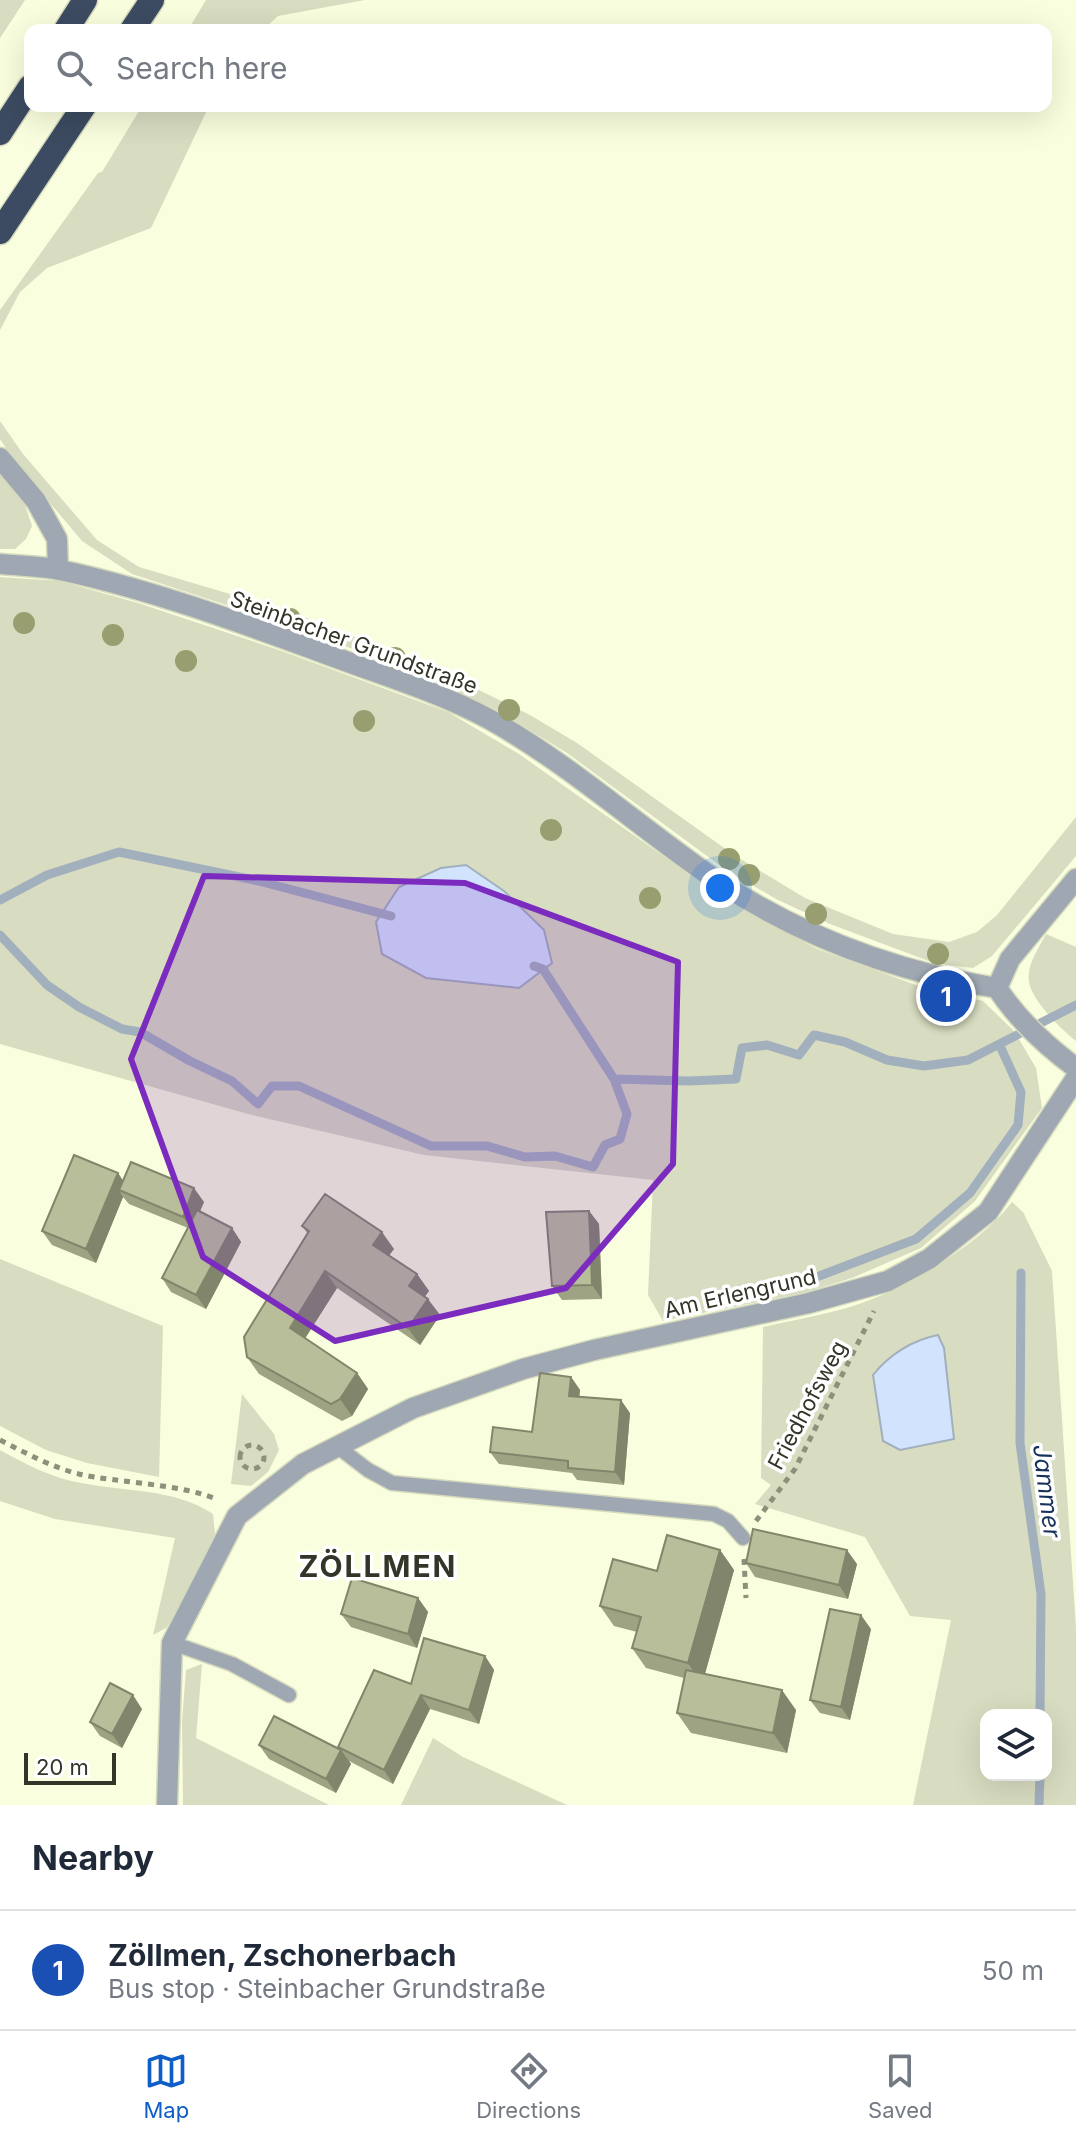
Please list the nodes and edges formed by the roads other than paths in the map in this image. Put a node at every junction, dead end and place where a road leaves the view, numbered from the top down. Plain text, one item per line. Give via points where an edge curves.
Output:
1 (85, 0) edge
2 (152, 0) edge
3 (70, 24) edge
4 (136, 24) edge
5 (24, 96) edge
6 (80, 112) edge
7 (0, 133) edge
8 (0, 232) edge
9 (0, 458) edge
10 (0, 564) edge
11 (58, 570) junction
12 (1073, 888) edge
13 (1002, 996) junction
14 (1076, 1068) edge
15 (1076, 1078) edge
16 (338, 1447) junction
17 (743, 1538) road end
18 (172, 1643) junction
19 (289, 1695) dead end
20 (167, 1805) edge

1 - 3 highway
2 - 4 highway
5 - 7 highway
6 - 8 highway
9 - 11 street via 36,501 57,539
10 - 11 street, Steinbacher Grundstraße
11 - 13 street, Steinbacher Grundstraße via 268,633 451,701 561,766 718,881 773,913 826,941
12 - 13 street via 1010,959
13 - 14 street via 1047,1047
15 - 16 street, Am Erlengrund via 988,1212 929,1259 888,1281 523,1369 413,1408
16 - 17 lane via 392,1483 714,1514
16 - 18 street, Am Erlengrund via 303,1464 237,1516
18 - 19 lane via 232,1664
18 - 20 street, Am Erlengrund

